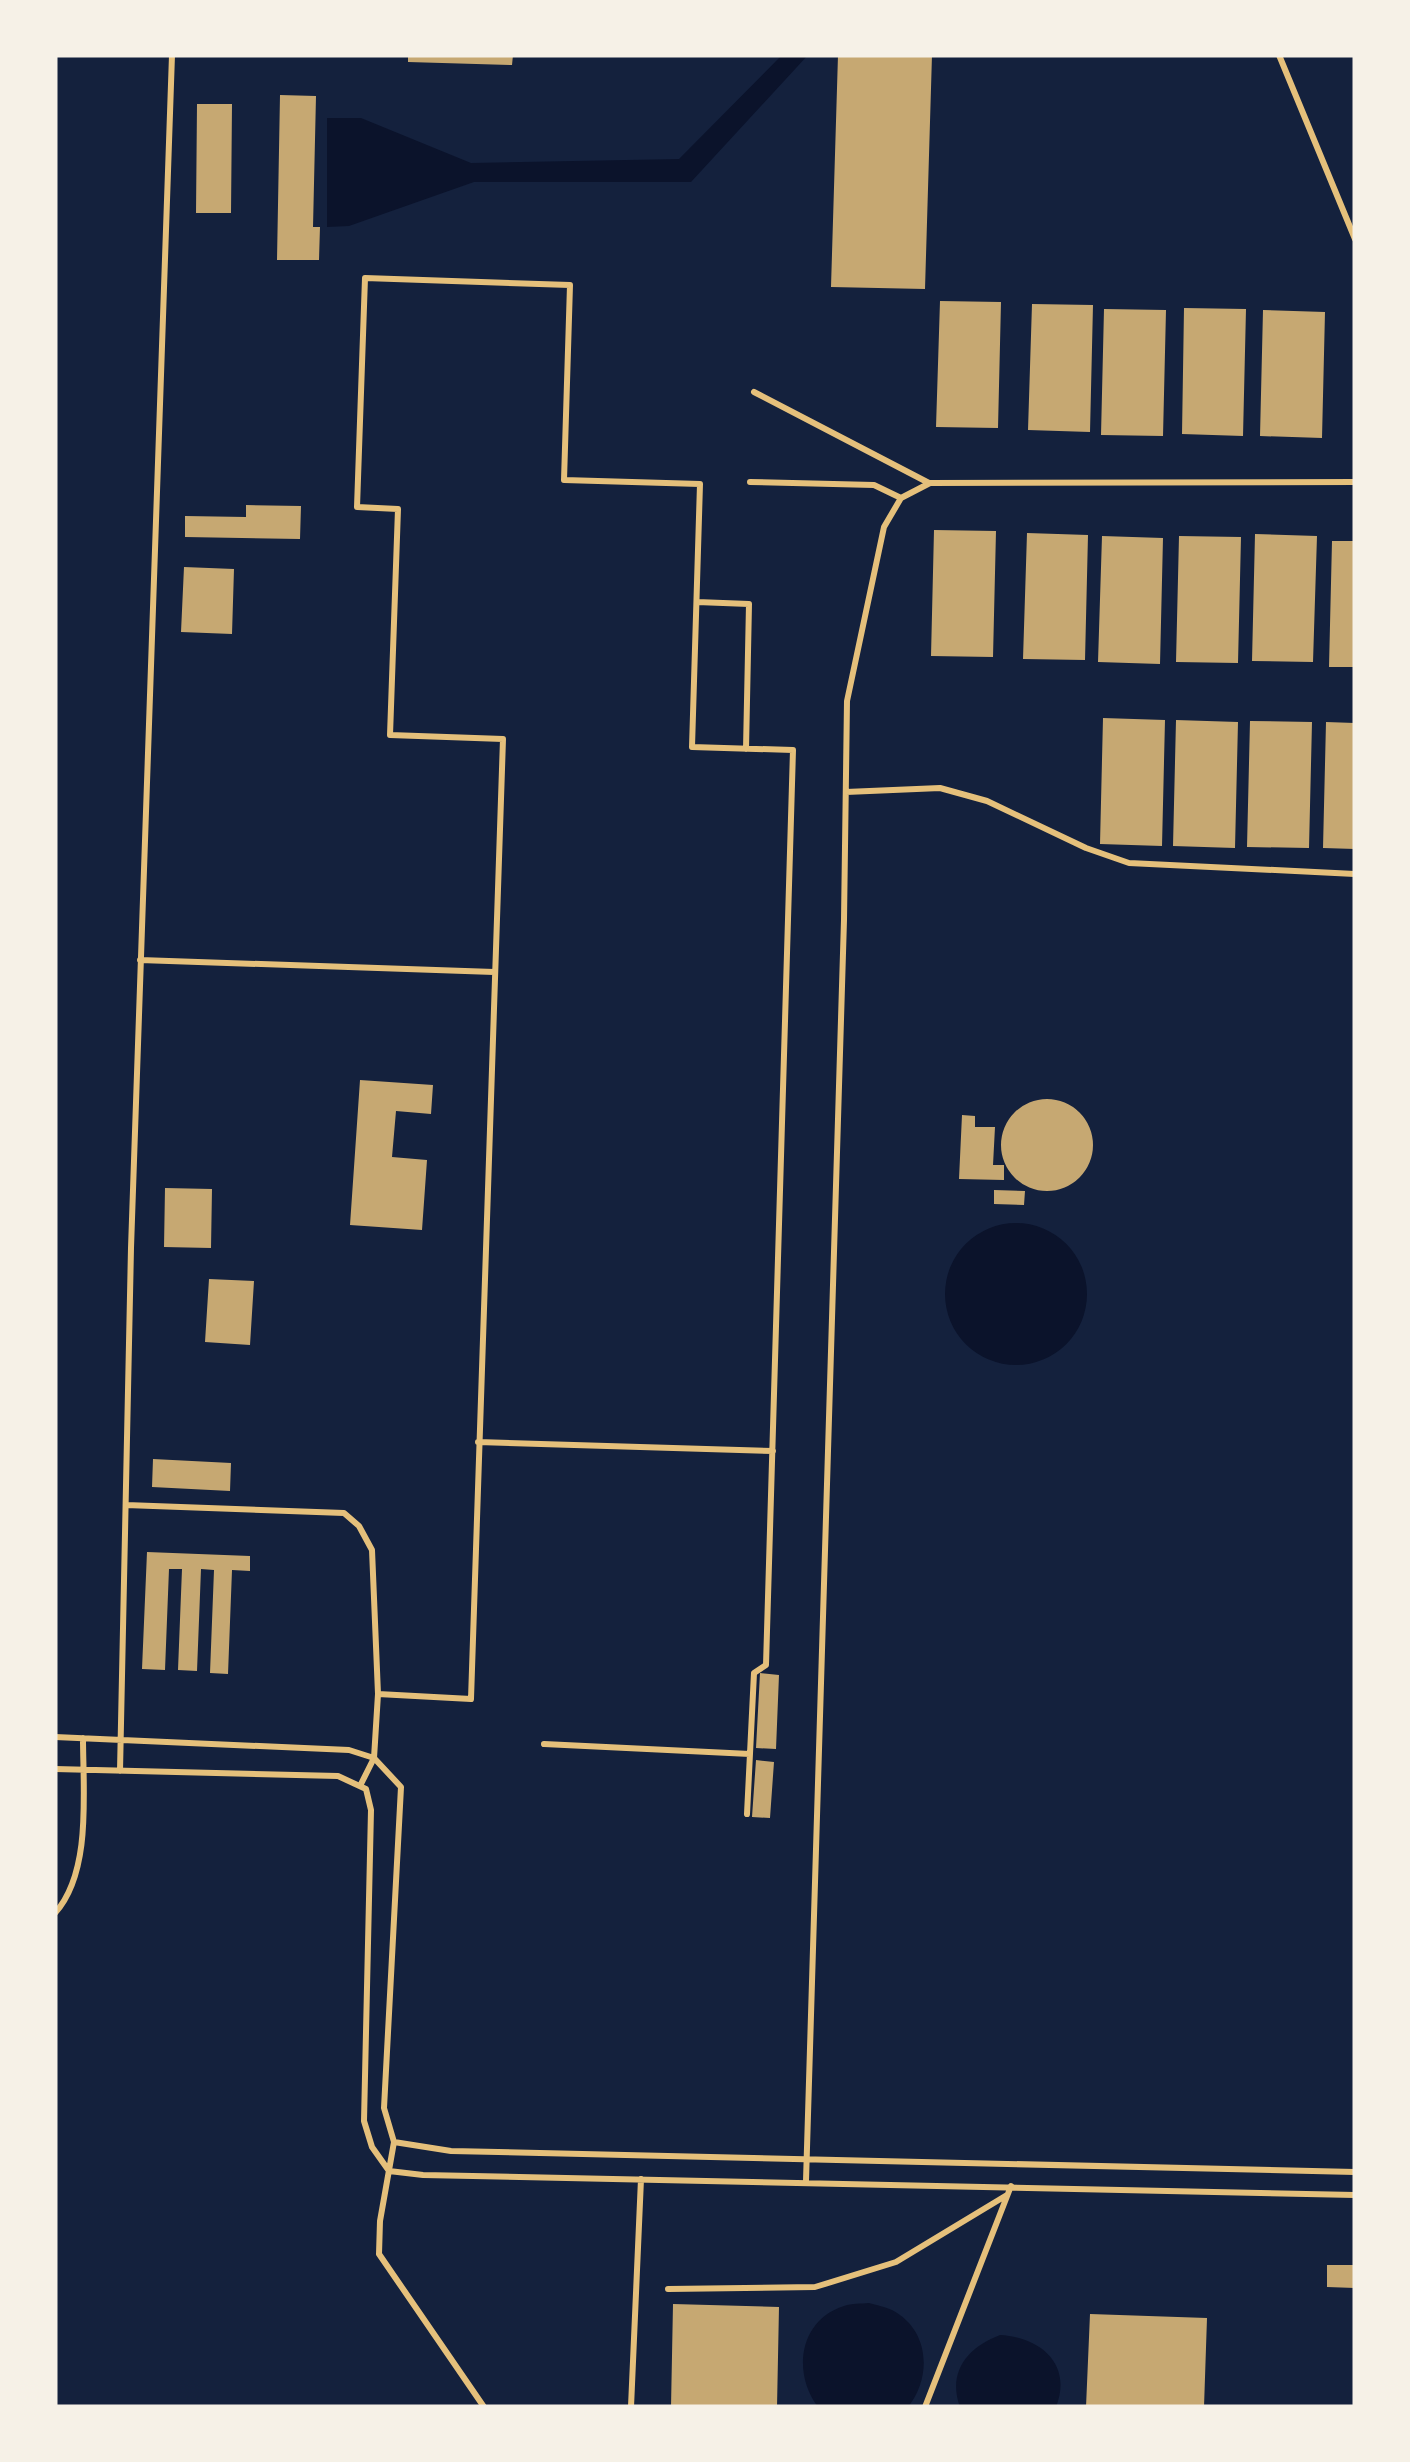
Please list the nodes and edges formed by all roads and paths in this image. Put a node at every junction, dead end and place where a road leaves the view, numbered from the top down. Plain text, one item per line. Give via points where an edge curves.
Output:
1 (172, 55) edge
2 (1279, 55) edge
3 (1355, 239) edge
4 (754, 392) dead end
5 (750, 482) dead end
6 (1355, 482) edge
7 (930, 484) junction
8 (901, 498) junction
9 (696, 602) junction
10 (746, 749) junction
11 (846, 792) junction
12 (1355, 874) edge
13 (140, 960) junction
14 (494, 972) junction
15 (478, 1442) junction
16 (772, 1451) junction
17 (126, 1505) junction
18 (378, 1694) junction
19 (55, 1737) edge
20 (84, 1738) junction
21 (121, 1739) junction
22 (544, 1744) dead end
23 (750, 1754) junction
24 (374, 1758) junction
25 (55, 1769) edge
26 (84, 1770) junction
27 (120, 1770) junction
28 (360, 1786) junction
29 (747, 1814) dead end
30 (55, 1913) edge
31 (394, 2142) junction
32 (806, 2159) junction
33 (389, 2170) junction
34 (1355, 2172) edge
35 (641, 2179) junction
36 (806, 2182) junction
37 (1011, 2186) junction
38 (1008, 2195) junction
39 (1355, 2195) edge
40 (668, 2289) dead end
41 (484, 2407) edge
42 (631, 2407) edge
43 (925, 2407) edge

1 - 13 lane
2 - 3 lane
4 - 7 lane
5 - 8 lane via 874,485
6 - 7 lane
7 - 8 lane
8 - 11 lane via 884,527 847,701
9 - 10 lane via 749,604
9 - 10 lane via 692,747
9 - 14 lane via 700,484 564,480 570,285 365,278 357,507 398,508 390,735 503,739
10 - 16 lane via 793,750
11 - 12 lane via 940,788 987,800 1129,863
11 - 32 lane
13 - 14 lane
13 - 17 lane
14 - 15 lane
15 - 16 lane
15 - 18 lane via 471,1699
16 - 23 lane via 766,1664 754,1673
17 - 18 lane via 344,1513 372,1550
17 - 21 lane
18 - 24 lane
19 - 20 lane
20 - 21 lane
20 - 26 lane
21 - 24 lane via 349,1750
21 - 27 lane
22 - 23 lane
23 - 29 lane
24 - 28 lane
24 - 31 lane via 401,1787 384,2108
25 - 26 lane
26 - 27 lane
26 - 30 lane via 80,1851 72,1890
27 - 28 lane via 338,1776
28 - 33 lane via 371,1810 364,2121
31 - 32 lane via 450,2151
31 - 33 lane
32 - 34 lane
32 - 36 lane
33 - 35 lane
33 - 41 lane via 379,2254
35 - 36 lane
35 - 42 lane
36 - 37 lane
37 - 38 lane
37 - 39 lane
38 - 40 lane via 896,2262 815,2287
38 - 43 lane

